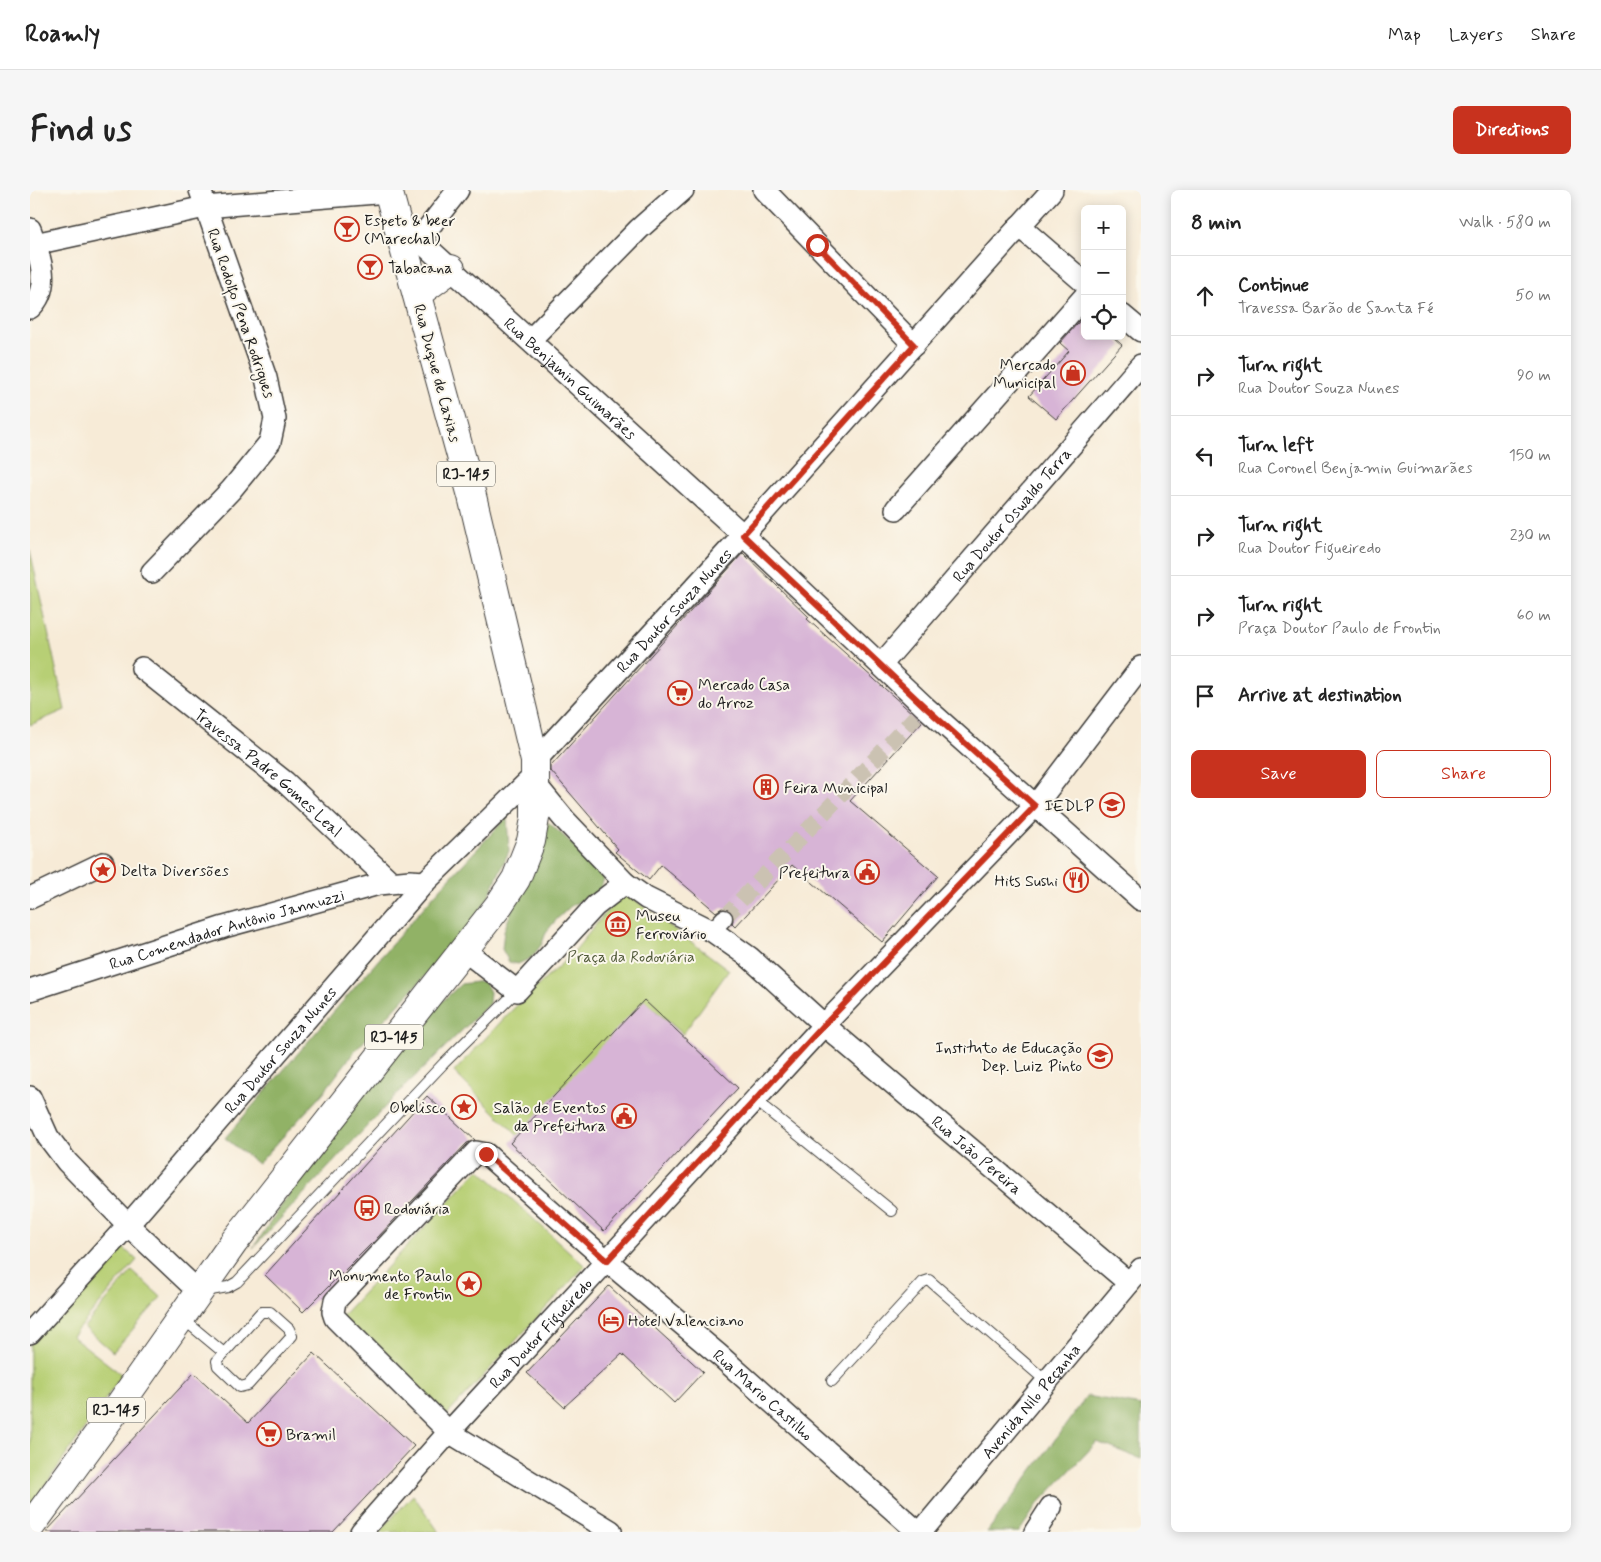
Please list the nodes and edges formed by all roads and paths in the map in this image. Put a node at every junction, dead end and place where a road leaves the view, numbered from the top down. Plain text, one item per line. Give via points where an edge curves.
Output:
1 (458, 190) edge
2 (683, 190) edge
3 (764, 190) edge
4 (1052, 190) edge
5 (388, 191) edge
6 (203, 198) edge
7 (398, 223) junction
8 (1019, 226) junction
9 (32, 239) edge
10 (419, 240) junction
11 (451, 269) junction
12 (1081, 280) edge
13 (417, 294) junction
14 (1081, 301) edge
15 (30, 308) edge
16 (1126, 318) edge
17 (1141, 331) edge
18 (530, 340) junction
19 (914, 345) junction
20 (1141, 365) edge
21 (896, 509) dead end
22 (743, 535) junction
23 (152, 572) dead end
24 (881, 665) junction
25 (1141, 667) edge
26 (142, 668) dead end
27 (536, 774) junction
28 (1035, 806) junction
29 (103, 863) dead end
30 (391, 882) junction
31 (425, 882) junction
32 (625, 883) junction
33 (30, 898) edge
34 (1141, 900) edge
35 (465, 951) junction
36 (33, 983) edge
37 (518, 990) junction
38 (824, 1025) junction
39 (30, 1097) edge
40 (755, 1100) junction
41 (892, 1211) dead end
42 (128, 1225) junction
43 (607, 1261) junction
44 (1135, 1276) edge
45 (199, 1292) junction
46 (182, 1318) junction
47 (30, 1333) edge
48 (224, 1353) junction
49 (832, 1381) dead end
50 (1047, 1382) junction
51 (449, 1432) junction
52 (1052, 1507) dead end
53 (30, 1527) edge
54 (611, 1530) dead end
55 (361, 1532) edge
56 (920, 1532) edge
57 (1035, 1532) edge

1 - 10 street
2 - 18 street via 639,229
3 - 19 street
4 - 8 street, Rua Doutor Souza Nunes
5 - 6 street
5 - 7 main road, Rua Duque de Caxias / RJ-145
6 - 9 street
6 - 23 street, Rua Rodolfo Pena Rodrigues via 266,378 274,405 273,434 231,490
7 - 10 street, Rua Benjamin Guimarães
7 - 13 main road, Rua Duque de Caxias / RJ-145
8 - 12 street
8 - 19 street, Rua Doutor Souza Nunes
9 - 15 street via 43,288
10 - 11 street, Rua Benjamin Guimarães
11 - 13 main road
11 - 18 street, Rua Benjamin Guimarães
13 - 27 main road, Rua Duque de Caxias / RJ-145 via 472,496
14 - 21 street
16 - 17 street
18 - 22 street, Rua Benjamin Guimarães
19 - 22 street, Rua Doutor Souza Nunes
20 - 24 street, Rua Doutor Oswaldo Terra
22 - 24 street, Rua Benjamin Guimarães
22 - 27 street, Rua Doutor Souza Nunes
24 - 28 street, Rua Benjamin Guimarães via 920,711
25 - 28 street, Rua Doutor Figueiredo
26 - 30 street, Travessa Padre Gomes Leal via 285,782
27 - 31 street, Rua Doutor Souza Nunes
27 - 32 street, Rua João Pereira via 564,820
27 - 35 main road, RJ-145 via 531,841 516,879
28 - 34 street, Rua Benjamin Guimarães
28 - 38 street, Rua Doutor Figueiredo
29 - 33 street
30 - 31 street, Rua Comendador Antônio Jannuzzi
30 - 36 street, Rua Comendador Antônio Jannuzzi
31 - 42 street, Rua Doutor Souza Nunes
32 - 37 street via 596,906
32 - 38 street, Rua João Pereira via 646,898 718,924 748,957
35 - 37 street
35 - 45 main road, RJ-145 via 240,1234
37 - 45 lane via 444,1063 237,1282 228,1287
38 - 40 street, Rua Doutor Figueiredo
38 - 44 street, Rua João Pereira
39 - 42 street via 48,1137 67,1162
40 - 41 lane
40 - 43 street, Rua Doutor Figueiredo
42 - 45 street
42 - 47 street, Rua Doutor Souza Nunes
43 - 51 street, Rua Doutor Figueiredo
43 - 51 street, Rua Mario Castilho via 486,1154 476,1152 335,1301 335,1318
43 - 56 street, Rua Mario Castilho
44 - 50 street, Avenida Nilo Peçanha
45 - 46 main road, RJ-145
46 - 48 lane
46 - 53 main road, RJ-145
48 - 48 lane via 217,1364 243,1387 291,1340 292,1333 270,1312 261,1312
49 - 50 lane via 923,1282 929,1280
50 - 56 street, Avenida Nilo Peçanha
51 - 54 street
51 - 55 street, Rua Doutor Figueiredo
52 - 57 street

